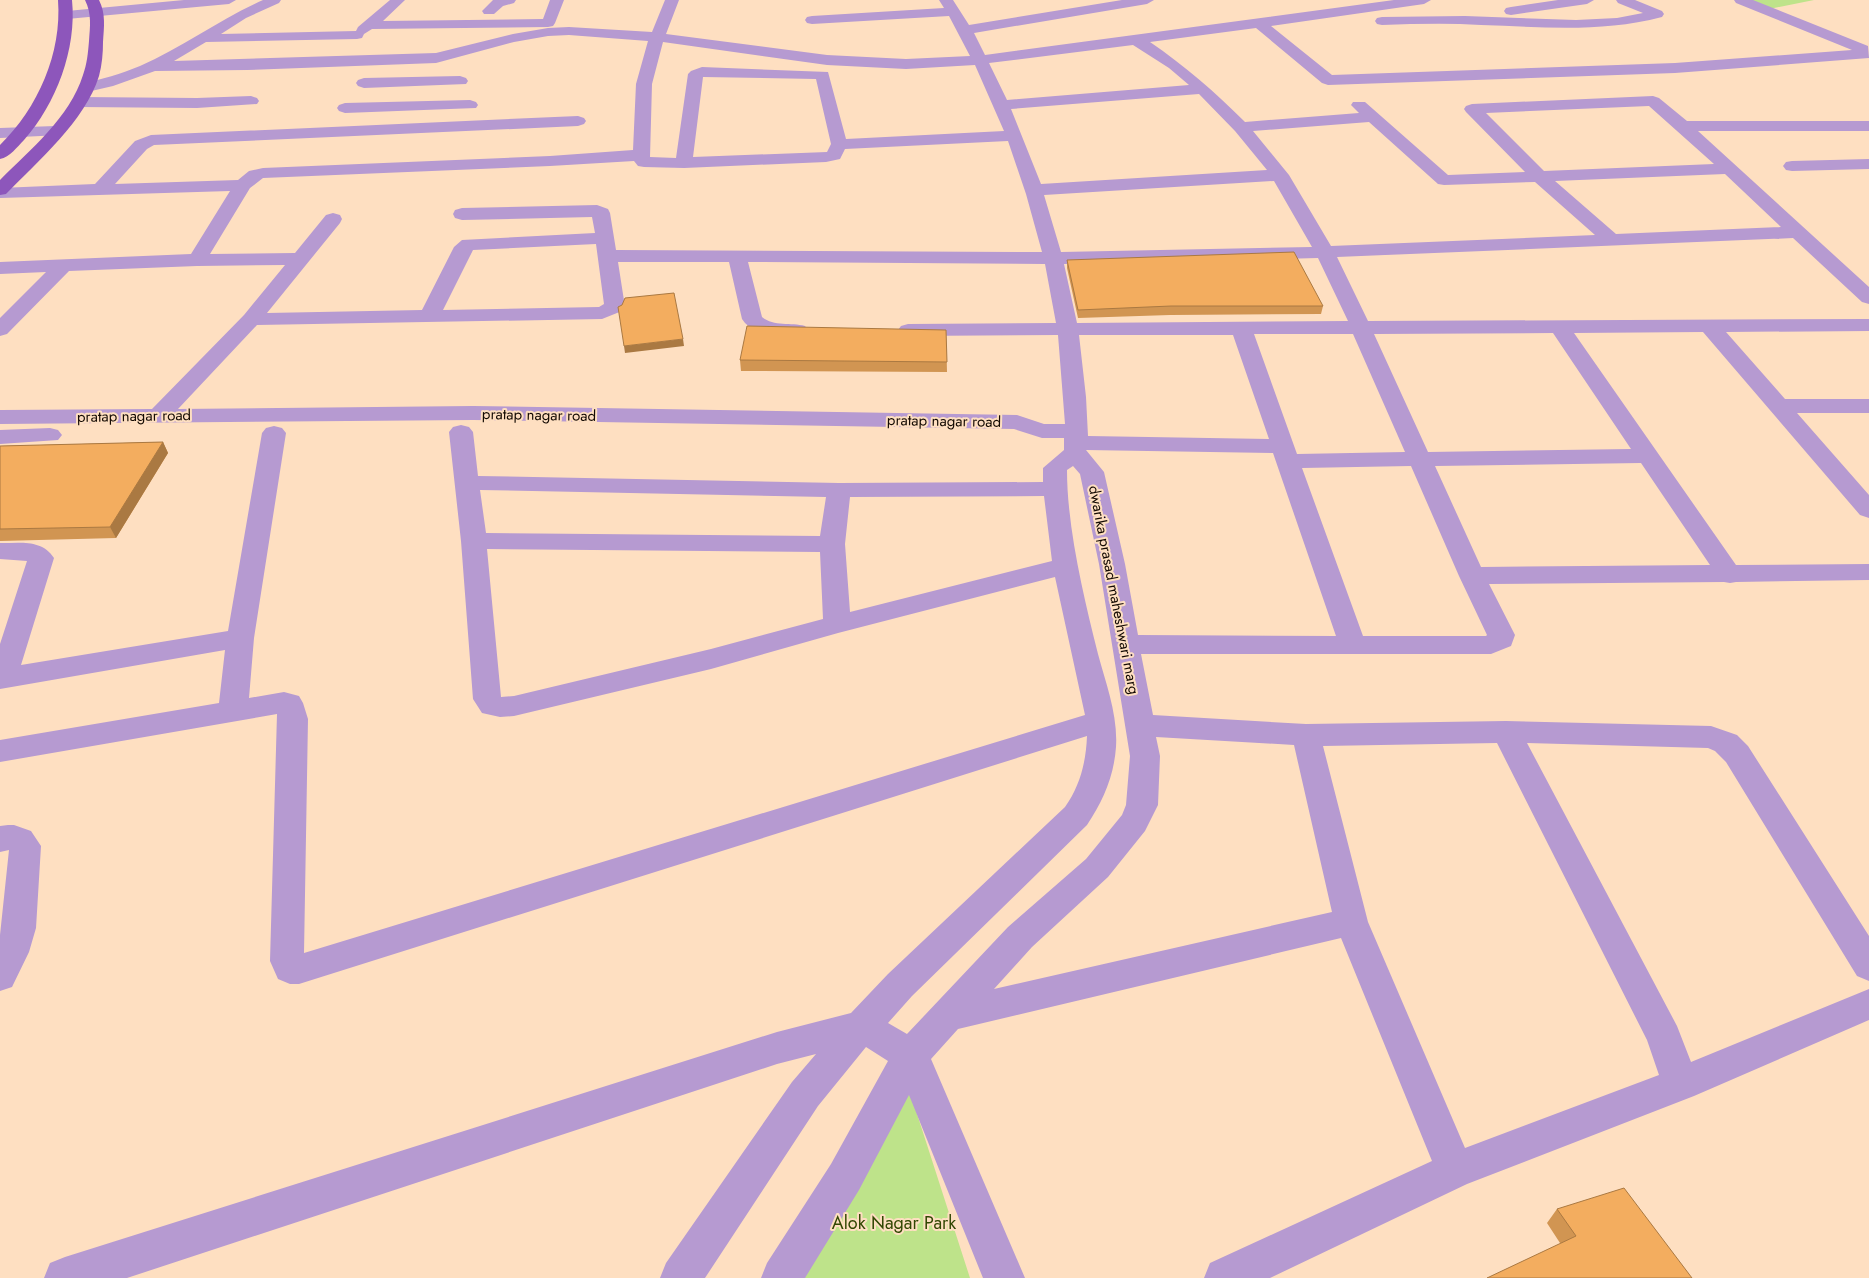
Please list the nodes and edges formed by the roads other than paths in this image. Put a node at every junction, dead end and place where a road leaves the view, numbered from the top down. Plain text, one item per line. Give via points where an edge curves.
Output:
1 (229, 0) edge
2 (274, 0) edge
3 (398, 0) edge
4 (509, 0) edge
5 (557, 0) edge
6 (672, 0) edge
7 (1147, 0) edge
8 (1424, 0) edge
9 (1586, 0) edge
10 (1623, 0) edge
11 (1741, 0) edge
12 (95, 5) edge
13 (949, 6) edge
14 (66, 8) edge
15 (1360, 9) junction
16 (489, 11) dead end
17 (1457, 20) junction
18 (425, 24) junction
19 (1260, 24) junction
20 (370, 25) junction
21 (965, 30) junction
22 (357, 35) junction
23 (656, 37) junction
24 (204, 38) junction
25 (1136, 40) junction
26 (1869, 52) edge
27 (387, 60) junction
28 (827, 60) junction
29 (980, 60) junction
30 (324, 63) junction
31 (153, 66) junction
32 (1619, 70) junction
33 (1328, 80) junction
34 (460, 81) dead end
35 (364, 83) junction
36 (87, 87) junction
37 (1203, 90) junction
38 (251, 101) dead end
39 (1653, 101) junction
40 (79, 102) junction
41 (470, 105) dead end
42 (1000, 105) junction
43 (345, 108) junction
44 (1374, 117) junction
45 (578, 121) dead end
46 (1683, 126) junction
47 (1869, 126) edge
48 (1241, 127) junction
49 (55, 131) junction
50 (0, 133) edge
51 (22, 133) junction
52 (325, 133) junction
53 (1012, 136) junction
54 (839, 144) junction
55 (0, 154) edge
56 (641, 155) junction
57 (684, 163) junction
58 (1869, 164) edge
59 (1792, 166) dead end
60 (1729, 169) junction
61 (1280, 175) junction
62 (1540, 177) junction
63 (243, 185) junction
64 (100, 190) junction
65 (1034, 190) junction
66 (0, 191) edge
67 (462, 214) dead end
68 (332, 219) dead end
69 (1797, 232) junction
70 (1612, 240) junction
71 (607, 247) junction
72 (1325, 252) junction
73 (737, 258) junction
74 (1054, 258) junction
75 (300, 259) junction
76 (197, 260) junction
77 (63, 266) junction
78 (0, 268) edge
79 (1869, 298) edge
80 (429, 317) junction
81 (251, 319) junction
82 (1869, 324) edge
83 (1709, 326) junction
84 (1559, 327) junction
85 (1241, 328) junction
86 (1362, 328) junction
87 (0, 330) edge
88 (816, 330) edge
89 (884, 330) edge
90 (1069, 330) junction
91 (1779, 406) junction
92 (1869, 406) edge
93 (158, 416) junction
94 (0, 417) edge
95 (1042, 431) junction
96 (461, 432) junction
97 (274, 433) junction
98 (0, 437) edge
99 (1075, 442) junction
100 (1285, 454) junction
101 (1648, 456) junction
102 (1419, 458) junction
103 (468, 484) junction
104 (1054, 489) junction
105 (839, 490) junction
106 (1869, 510) edge
107 (474, 541) junction
108 (832, 544) junction
109 (0, 552) edge
110 (1065, 566) junction
111 (1869, 572) edge
112 (1730, 575) junction
113 (1472, 576) junction
114 (837, 624) junction
115 (240, 638) junction
116 (1125, 644) junction
117 (1353, 646) junction
118 (1, 679) edge
119 (233, 712) junction
120 (1101, 721) junction
121 (1139, 725) junction
122 (1506, 732) junction
123 (1306, 734) junction
124 (0, 752) edge
125 (0, 839) edge
126 (1351, 922) junction
127 (1869, 966) edge
128 (0, 976) edge
129 (1869, 1004) edge
130 (946, 1016) junction
131 (862, 1026) junction
132 (911, 1055) junction
133 (1680, 1084) junction
134 (1455, 1170) junction
135 (65, 1278) edge
136 (680, 1278) edge
137 (782, 1278) edge
138 (1004, 1278) edge
139 (1225, 1278) edge

1 - 12 street
2 - 24 street
3 - 20 street
4 - 16 street via 498,3
5 - 18 street via 548,23
6 - 23 street
7 - 21 street
8 - 15 street
9 - 17 street
10 - 17 street via 1657,14 1604,23 1566,25
11 - 26 street
12 - 14 street
12 - 36 main road via 94,67
13 - 21 street
13 - 28 street via 812,15 815,42
14 - 51 main road via 54,76 44,102
15 - 17 street via 1380,20
15 - 19 street
18 - 20 street
18 - 27 street
19 - 25 street
19 - 33 street
20 - 22 street
21 - 29 street
22 - 24 street
22 - 30 street
23 - 27 street via 548,32 442,57
23 - 28 street
23 - 56 street via 645,78
24 - 31 street
25 - 29 street
25 - 37 street via 1174,65
26 - 32 street
27 - 30 street
27 - 35 street
28 - 29 street via 906,64
29 - 42 street
30 - 31 street
31 - 36 street via 106,84
32 - 33 street
32 - 39 street
33 - 44 street
34 - 35 street
35 - 43 street
36 - 40 main road
37 - 42 street
37 - 48 street
38 - 40 street
39 - 46 street
39 - 62 street via 1472,110
40 - 49 main road
41 - 43 street
42 - 53 street
43 - 52 street
44 - 48 street
44 - 62 street via 1444,180
45 - 52 street
46 - 47 street
46 - 60 street
48 - 61 street
49 - 51 street
49 - 66 main road
50 - 51 street
51 - 55 main road
52 - 64 street via 151,140 141,145
53 - 54 street
53 - 65 street
54 - 57 street via 834,155 826,158
54 - 57 street via 824,75 702,72 696,74
56 - 57 street via 640,159 647,163
56 - 63 street via 263,173
58 - 59 street
60 - 62 street
60 - 69 street
61 - 65 street
61 - 72 street
62 - 70 street
63 - 64 street
63 - 76 street
64 - 66 street
65 - 74 street
67 - 71 street via 596,211 602,214
68 - 75 street
69 - 70 street
69 - 79 street
70 - 72 street
71 - 73 street
71 - 80 street via 469,244 464,247
71 - 80 street via 616,304 608,312
72 - 74 street
72 - 86 street
73 - 74 street
73 - 88 street via 752,319 760,326 778,330
74 - 90 street
75 - 76 street
75 - 81 street
76 - 77 street
77 - 78 street
77 - 87 street
80 - 81 street
81 - 93 street
82 - 83 street
83 - 84 street
83 - 91 street
84 - 86 street
84 - 101 street
85 - 86 street
85 - 90 street
85 - 100 street
86 - 102 street
89 - 90 street
90 - 99 street
91 - 92 street
91 - 106 street
93 - 94 street, pratap nagar road
93 - 95 street, pratap nagar road via 473,414 1017,422
95 - 96 street via 1018,438
95 - 99 street, pratap nagar road
96 - 97 street
96 - 103 street
97 - 98 street
97 - 115 street
99 - 100 street, pratap nagar road
99 - 104 street via 1055,468
99 - 116 street, dwarika prasad maheshwari marg via 1092,472
100 - 102 street, pratap nagar road
100 - 117 street
101 - 102 street, pratap nagar road
101 - 112 street
102 - 113 street
103 - 105 street
103 - 107 street
104 - 105 street
104 - 110 street
105 - 108 street
107 - 108 street
107 - 114 street via 487,700 492,706 514,706 692,664
108 - 114 street
109 - 118 street via 31,551 42,558
110 - 114 street
110 - 120 street via 1081,647
111 - 112 street
112 - 113 street
113 - 117 street via 1501,635 1496,643
115 - 118 street
115 - 119 street
116 - 117 street
116 - 121 street, dwarika prasad maheshwari marg
119 - 120 street via 284,702 291,708 287,961 290,969 300,970
119 - 124 street
120 - 131 street via 1096,781 1076,816 900,985
121 - 123 street
121 - 130 street, dwarika prasad maheshwari marg via 1145,771 1142,805 1134,822 1097,868 1020,937
122 - 123 street
122 - 127 street via 1712,737 1726,743
122 - 133 street via 1664,1037
123 - 126 street
125 - 128 street via 17,837 25,846 19,928
126 - 130 street
126 - 134 street
129 - 133 street
130 - 132 street, dwarika prasad maheshwari marg
131 - 132 street
131 - 135 street via 778,1048
131 - 136 street via 805,1094
132 - 137 street, dwarika prasad maheshwari marg via 845,1177
132 - 138 street
133 - 134 street
134 - 139 street

